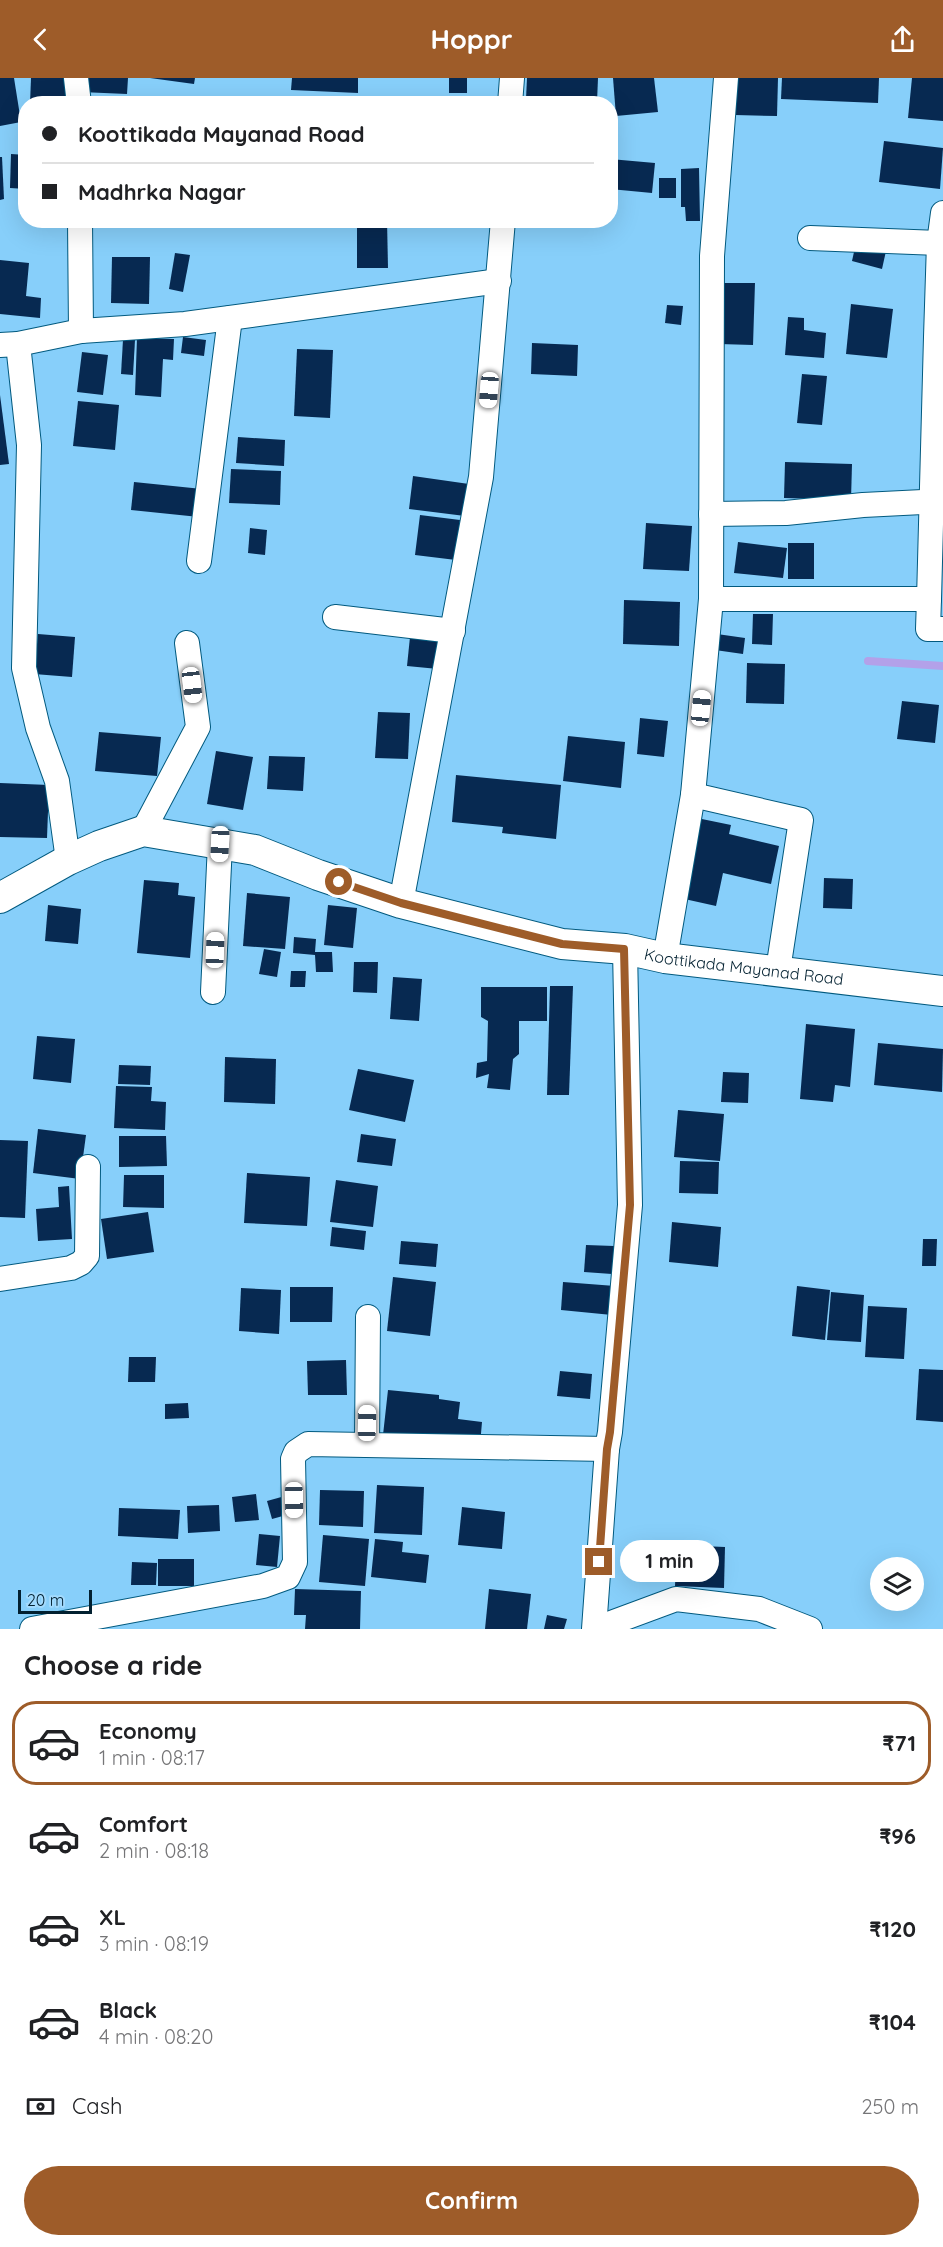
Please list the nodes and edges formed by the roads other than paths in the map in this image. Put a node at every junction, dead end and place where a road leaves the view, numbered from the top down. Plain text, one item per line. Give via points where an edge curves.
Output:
1 (76, 78) edge
2 (512, 78) edge
3 (726, 78) edge
4 (78, 96) edge
5 (511, 96) edge
6 (943, 213) edge
7 (80, 228) edge
8 (502, 228) edge
9 (810, 238) dead end
10 (939, 243) junction
11 (499, 281) junction
12 (230, 318) junction
13 (81, 331) junction
14 (9, 345) edge
15 (937, 502) edge
16 (711, 514) junction
17 (200, 561) dead end
18 (711, 599) junction
19 (929, 599) junction
20 (335, 617) dead end
21 (943, 629) edge
22 (453, 631) junction
23 (187, 644) dead end
24 (693, 795) junction
25 (143, 831) junction
26 (220, 844) junction
27 (68, 860) junction
28 (0, 898) edge
29 (401, 903) junction
30 (624, 949) junction
31 (665, 958) junction
32 (778, 970) junction
33 (943, 991) edge
34 (213, 992) dead end
35 (88, 1167) dead end
36 (0, 1279) edge
37 (368, 1317) dead end
38 (367, 1445) junction
39 (607, 1449) junction
40 (32, 1629) edge
41 (594, 1629) edge
42 (810, 1629) edge

1 - 4 street
2 - 5 street
3 - 16 street via 712,256
6 - 10 street
7 - 13 street
8 - 11 street
9 - 10 street
10 - 15 street
11 - 12 street
11 - 22 street via 482,477
12 - 13 street
12 - 17 street
13 - 14 street
14 - 27 street via 29,445 24,668 38,728 57,781
15 - 16 street
15 - 19 street
16 - 18 street
18 - 19 street
18 - 24 street
19 - 21 street via 928,629
20 - 22 street
22 - 29 street
23 - 25 street via 198,727
24 - 31 street
24 - 32 street via 801,820
25 - 26 main road, Koottikada Mayanad Road
25 - 27 main road, Koottikada Mayanad Road
26 - 29 main road, Koottikada Mayanad Road via 255,849
26 - 34 street
27 - 28 main road, Koottikada Mayanad Road
29 - 30 main road, Koottikada Mayanad Road via 562,944
30 - 31 main road, Koottikada Mayanad Road
30 - 39 street via 630,1205
31 - 32 main road, Koottikada Mayanad Road
32 - 33 main road, Koottikada Mayanad Road
35 - 36 street via 87,1256 71,1268
37 - 38 street
38 - 39 street
38 - 40 street via 308,1444 296,1452 295,1562 288,1577 263,1586
39 - 41 street
41 - 42 street via 676,1599 759,1610

